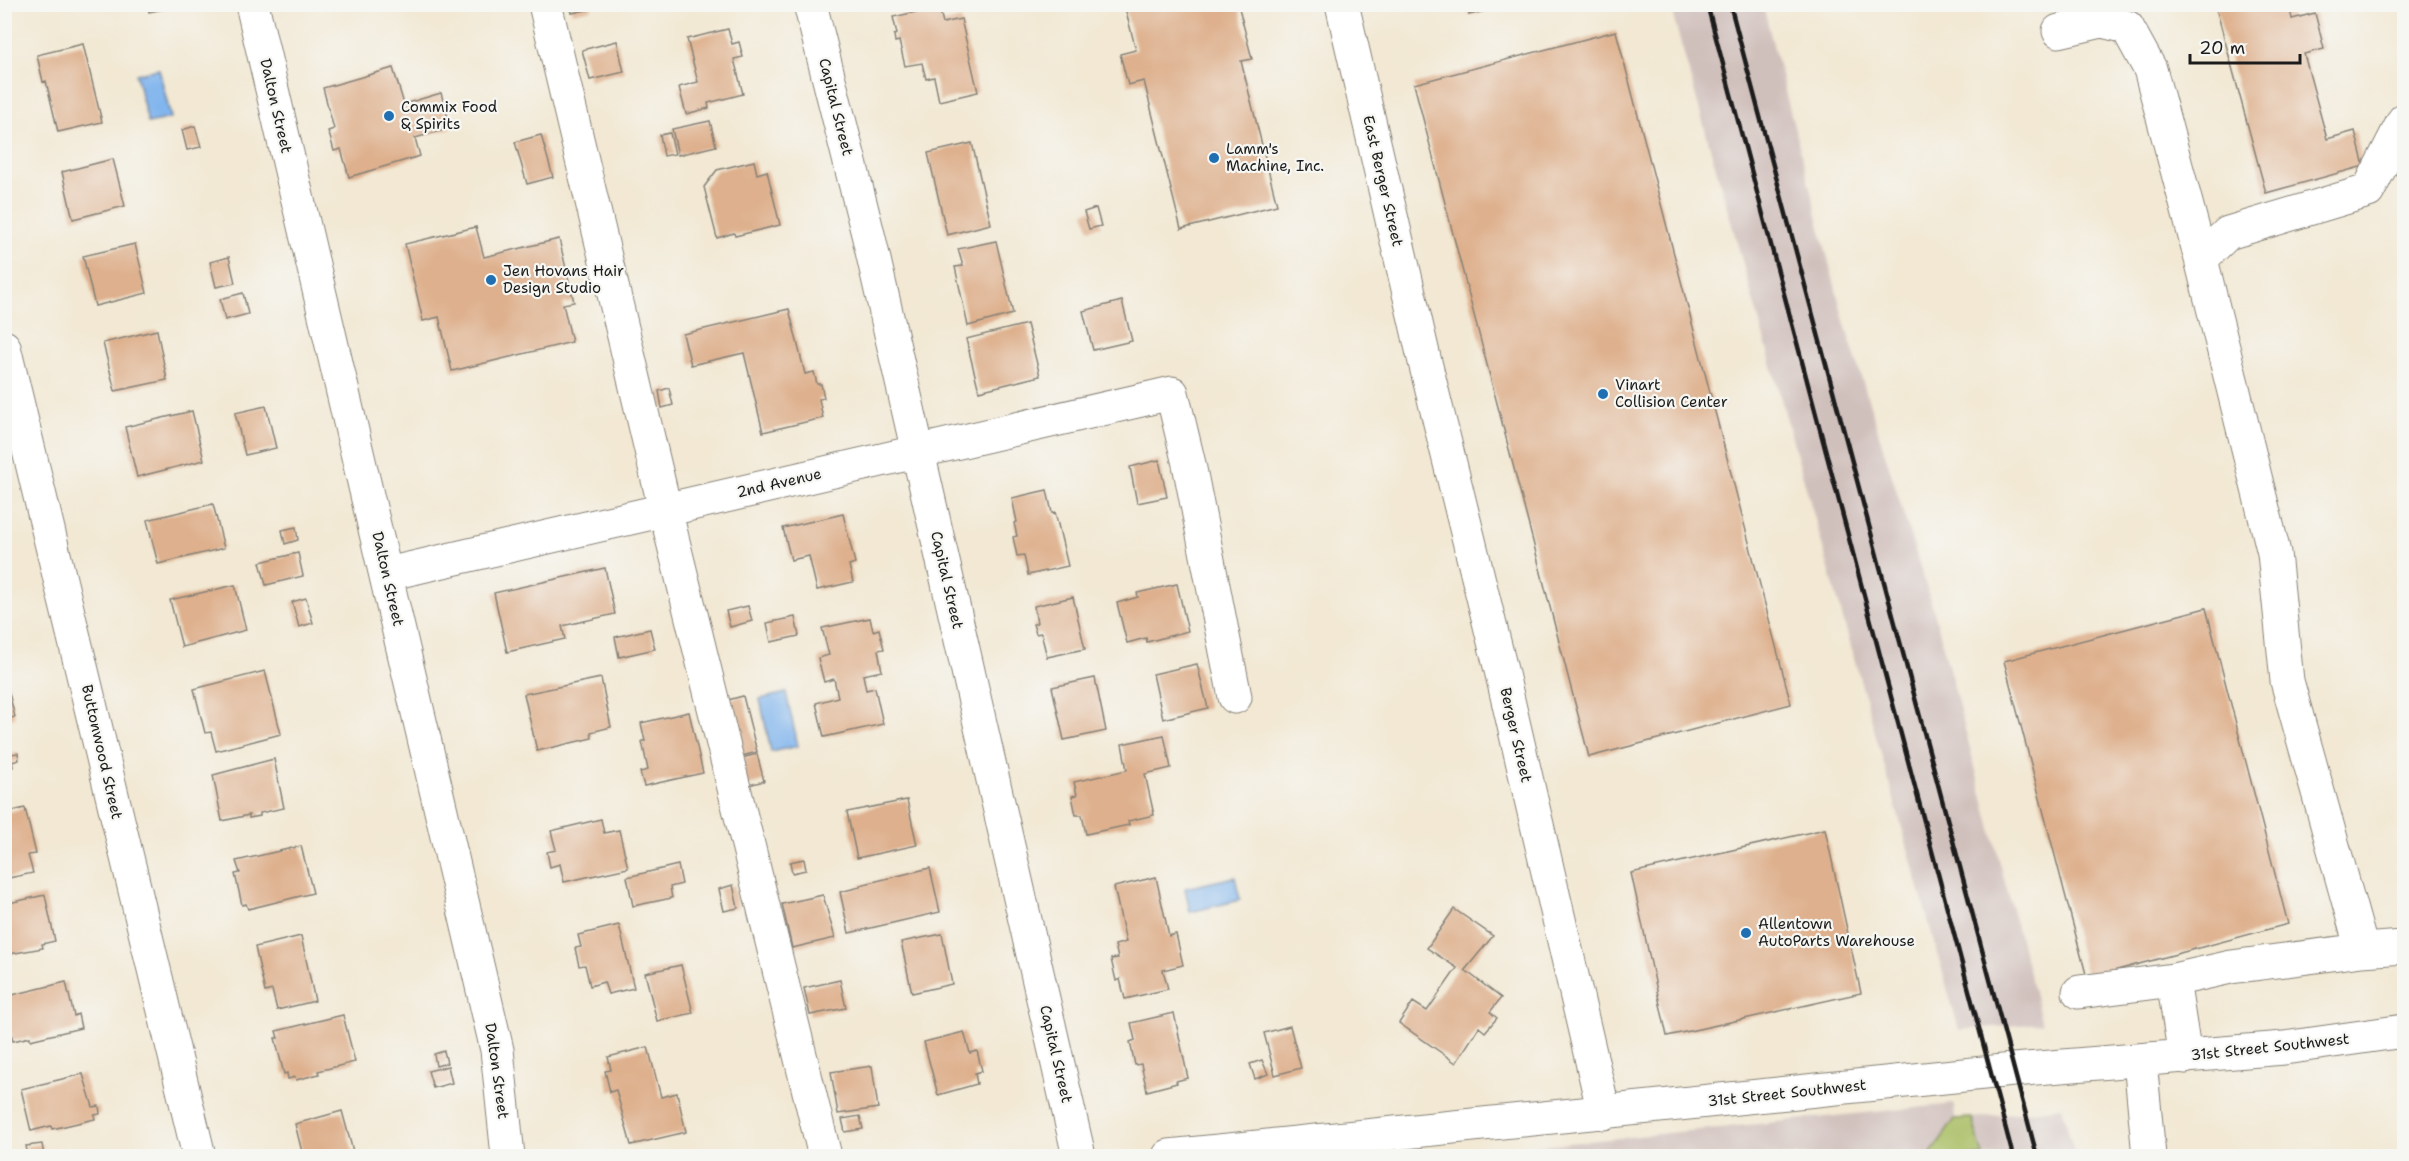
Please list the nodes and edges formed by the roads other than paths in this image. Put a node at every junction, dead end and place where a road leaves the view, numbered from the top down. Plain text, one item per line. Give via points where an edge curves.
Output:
1 (252, 4) edge
2 (545, 4) edge
3 (810, 4) edge
4 (1342, 4) edge
5 (2059, 31) dead end
6 (2404, 120) edge
7 (2201, 259) junction
8 (4, 347) edge
9 (1424, 358) joint
10 (917, 451) junction
11 (665, 509) junction
12 (387, 574) junction
13 (1235, 698) dead end
14 (2404, 947) edge
15 (2362, 950) junction
16 (2173, 980) junction
17 (2079, 992) dead end
18 (2404, 1031) edge
19 (2185, 1057) junction
20 (2140, 1061) junction
21 (1604, 1113) junction
22 (1243, 1153) edge
23 (198, 1156) edge
24 (508, 1156) edge
25 (825, 1156) edge
26 (1079, 1156) edge
27 (1168, 1156) edge
28 (2149, 1156) edge

1 - 12 street, Dalton Street
2 - 11 street
3 - 10 street, Capital Street
4 - 9 street, East Berger Street
5 - 7 street via 2102,21 2127,27 2150,69
6 - 7 street via 2368,191 2228,233
7 - 15 street via 2274,553 2287,681
8 - 23 street, Buttonwood Street
9 - 21 street, Berger Street
10 - 11 street, 2nd Avenue
10 - 13 street, 2nd Avenue via 1172,393 1190,464
10 - 26 street, Capital Street
11 - 12 street, 2nd Avenue
11 - 25 street
12 - 24 street, Dalton Street via 496,1050
14 - 15 street
15 - 16 street via 2231,967
16 - 17 street
16 - 19 street
18 - 19 street, 31st Street Southwest
19 - 20 street, 31st Street Southwest
20 - 21 street, 31st Street Southwest via 2013,1070
20 - 28 street
21 - 22 street, 31st Street Southwest
22 - 27 street, 31st Street Southwest

